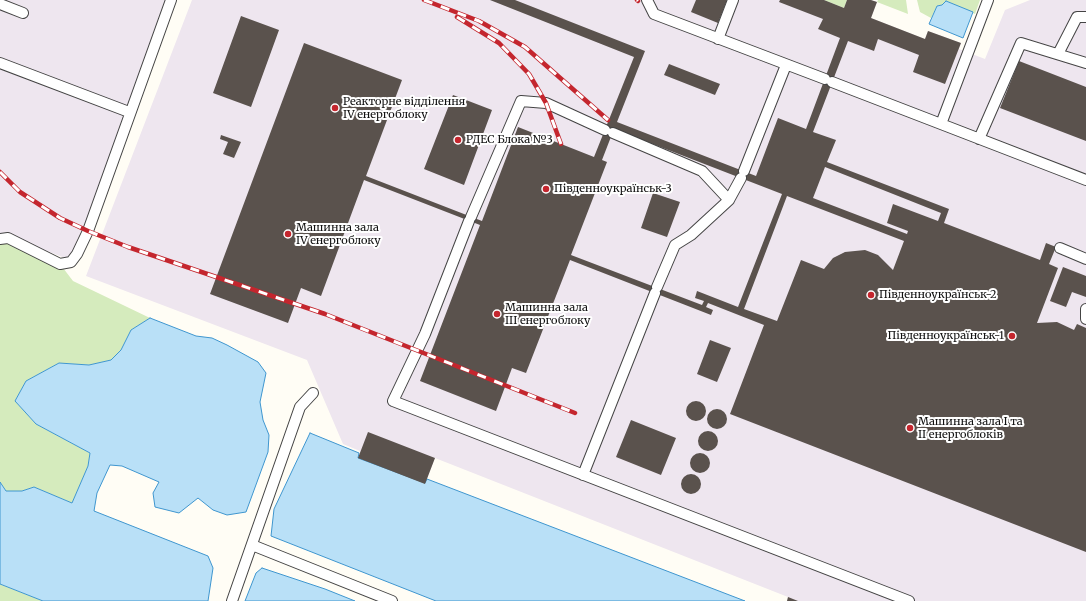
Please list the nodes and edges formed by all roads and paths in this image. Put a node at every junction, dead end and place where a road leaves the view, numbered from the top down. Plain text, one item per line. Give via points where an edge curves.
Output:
1 (171, 0) edge
2 (647, 0) edge
3 (734, 0) edge
4 (988, 0) edge
5 (0, 4) edge
6 (23, 13) dead end
7 (1086, 17) edge
8 (718, 39) junction
9 (1058, 54) junction
10 (0, 63) edge
11 (1086, 63) edge
12 (786, 65) junction
13 (129, 112) junction
14 (941, 124) junction
15 (979, 139) junction
16 (1086, 180) edge
17 (728, 200) junction
18 (0, 239) edge
19 (1060, 248) dead end
20 (1086, 259) edge
21 (1086, 309) edge
22 (1086, 319) edge
23 (313, 393) dead end
24 (583, 475) junction
25 (252, 545) junction
26 (232, 601) edge
27 (392, 601) edge
28 (909, 601) edge

1 - 13 street
2 - 8 street via 654,14
3 - 8 street
4 - 14 street
5 - 6 street
7 - 9 street via 1077,17
8 - 12 street
9 - 11 street
9 - 15 street via 1020,43
10 - 13 street
12 - 14 street
12 - 17 street via 743,175
13 - 18 street via 88,231 71,262 60,264 8,238
14 - 15 street
15 - 16 street
17 - 24 street via 691,235 675,245
17 - 24 street via 702,171 546,103 521,101 470,219 425,334 393,401
19 - 20 street
21 - 22 street
23 - 25 street via 300,407
24 - 28 street
25 - 26 street
25 - 27 street

